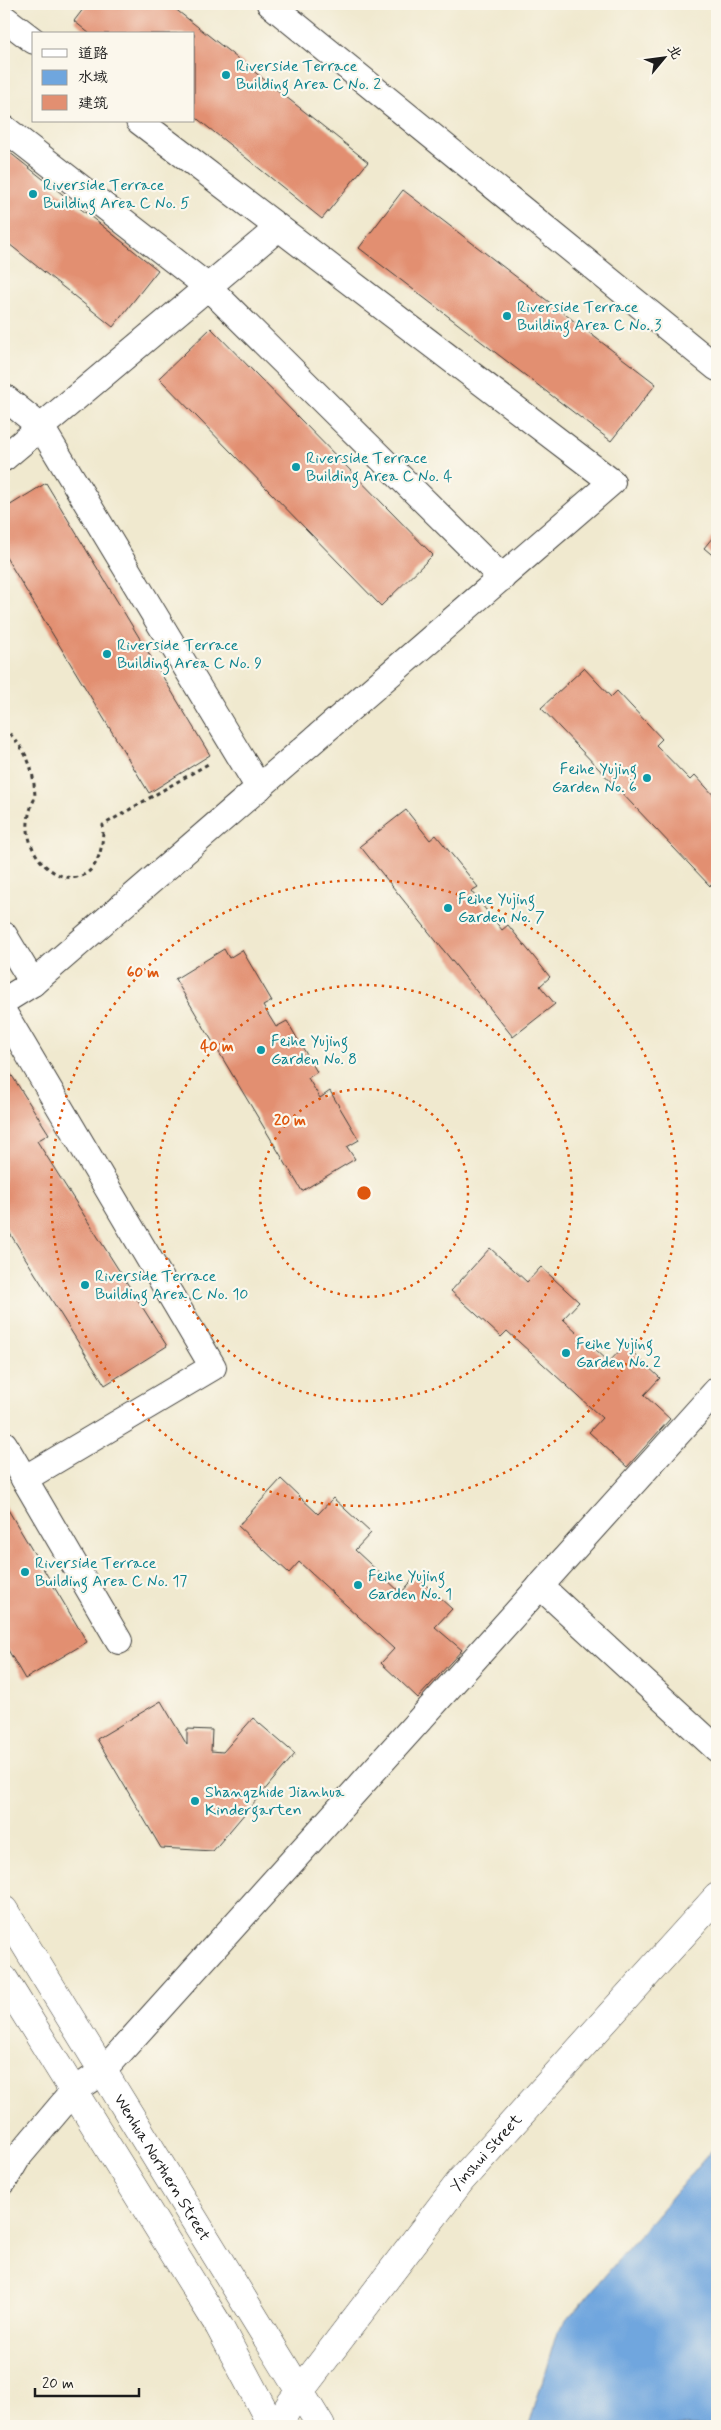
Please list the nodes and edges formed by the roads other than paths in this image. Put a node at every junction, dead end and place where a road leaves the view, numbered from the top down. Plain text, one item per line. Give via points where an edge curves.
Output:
1 (270, 4) edge
2 (4, 18) edge
3 (32, 39) edge
4 (140, 122) edge
5 (4, 128) edge
6 (278, 228) junction
7 (208, 288) junction
8 (717, 368) edge
9 (4, 397) edge
10 (41, 427) junction
11 (4, 458) edge
12 (502, 578) junction
13 (259, 788) junction
14 (4, 935) edge
15 (33, 983) junction
16 (4, 1002) edge
17 (4, 1014) edge
18 (717, 1390) edge
19 (4, 1444) edge
20 (24, 1479) junction
21 (540, 1586) junction
22 (119, 1640) dead end
23 (717, 1749) edge
24 (717, 1897) edge
25 (4, 1910) edge
26 (4, 1979) edge
27 (103, 2071) junction
28 (74, 2092) junction
29 (4, 2181) edge
30 (295, 2397) junction
31 (272, 2426) edge
32 (277, 2426) edge
33 (321, 2426) edge

1 - 8 street
2 - 3 street
4 - 6 street
5 - 7 street
6 - 7 street
6 - 12 street via 612,482
7 - 10 street
7 - 12 street
9 - 10 street
10 - 11 street
10 - 13 street
12 - 13 street
13 - 15 street
14 - 15 street
15 - 16 street
17 - 20 street via 213,1367
18 - 21 street
19 - 20 street
20 - 22 street
21 - 23 street
21 - 27 street
24 - 30 main road, Yinshui Street via 462,2179
25 - 27 main road, Wenhua Northern Street
26 - 28 main road
27 - 28 street
27 - 30 main road, Wenhua Northern Street
28 - 29 street via 18,2158
28 - 31 main road via 219,2326
30 - 32 main road, Yinshui Street
30 - 33 main road, Wenhua Northern Street

